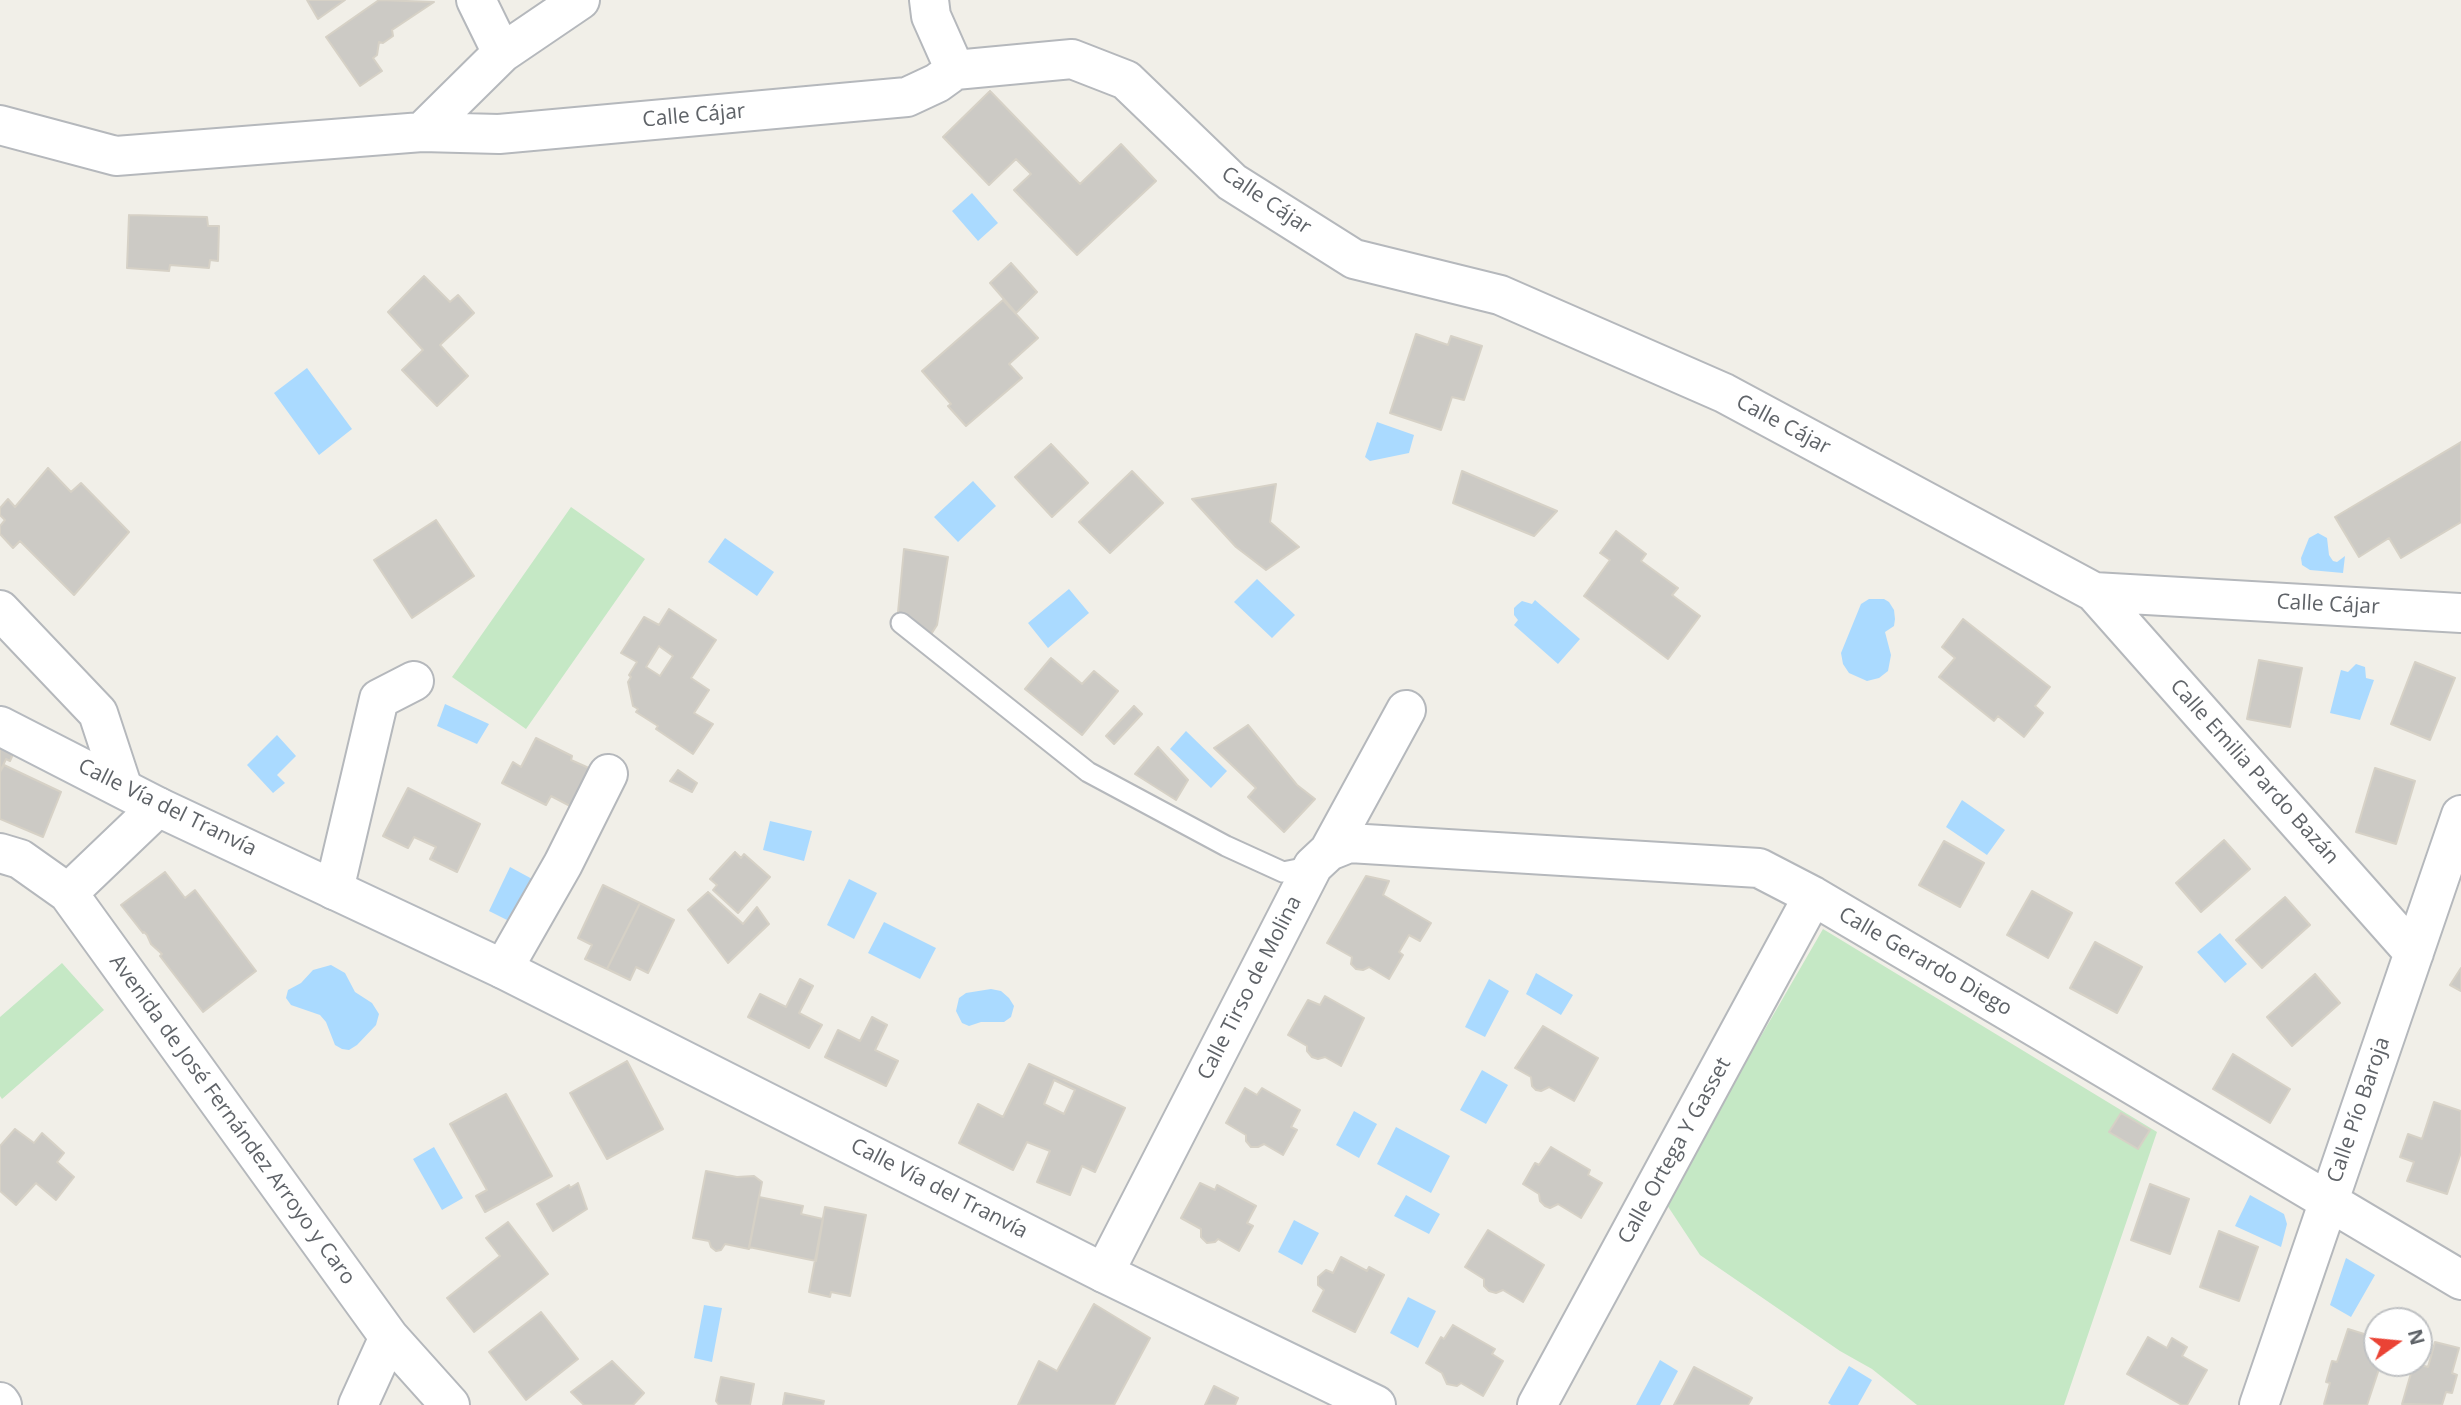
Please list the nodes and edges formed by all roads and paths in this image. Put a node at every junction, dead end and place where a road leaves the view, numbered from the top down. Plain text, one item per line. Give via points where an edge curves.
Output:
1 (476, 0) edge
2 (580, 0) edge
3 (929, 0) edge
4 (502, 52) junction
5 (955, 70) junction
6 (0, 125) edge
7 (422, 132) junction
8 (2094, 592) junction
9 (0, 610) edge
10 (2461, 613) edge
11 (901, 623) dead end
12 (414, 681) dead end
13 (1406, 710) dead end
14 (0, 726) edge
15 (608, 774) dead end
16 (122, 786) junction
17 (158, 807) junction
18 (2461, 815) edge
19 (0, 852) edge
20 (1321, 859) junction
21 (334, 890) junction
22 (68, 893) junction
23 (1813, 897) junction
24 (2414, 953) junction
25 (503, 969) junction
26 (2328, 1200) junction
27 (1104, 1273) junction
28 (2461, 1280) edge
29 (389, 1337) junction
30 (358, 1405) edge
31 (450, 1405) edge
32 (1376, 1405) edge
33 (1537, 1405) edge
34 (2259, 1405) edge

1 - 4 street
2 - 4 street
3 - 5 street via 931,16
4 - 7 street
5 - 7 street, Calle Cájar via 907,97 499,134
5 - 8 street, Calle Cájar via 1072,59 1126,80 1232,182 1354,259 1500,295 1724,393
6 - 7 street, Calle Cájar via 116,156
8 - 10 street, Calle Cájar
8 - 24 street, Calle Emilia Pardo Bazán
9 - 16 street via 98,713
11 - 20 lane via 1088,772 1283,872
12 - 21 street via 379,699
13 - 20 street, Calle Tirso de Molina
14 - 16 street, Calle Vía del Tranvía
15 - 25 street via 564,864
16 - 17 street, Calle Vía del Tranvía
17 - 21 street, Calle Vía del Tranvía
17 - 22 street
18 - 24 street, Calle Pío Baroja
19 - 22 street, Avenida de José Fernández Arroyo y Caro via 20,859
20 - 23 street, Calle Gerardo Diego via 1349,844 1759,868
20 - 27 street, Calle Tirso de Molina
21 - 25 street, Calle Vía del Tranvía
22 - 29 street, Avenida de José Fernández Arroyo y Caro
23 - 26 street, Calle Gerardo Diego
23 - 33 street, Calle Ortega Y Gasset
24 - 26 street, Calle Pío Baroja
25 - 27 street, Calle Vía del Tranvía
26 - 28 street, Calle Gerardo Diego
26 - 34 street, Calle Pío Baroja
27 - 32 street, Calle Vía del Tranvía
29 - 30 street
29 - 31 street, Avenida de José Fernández Arroyo y Caro

